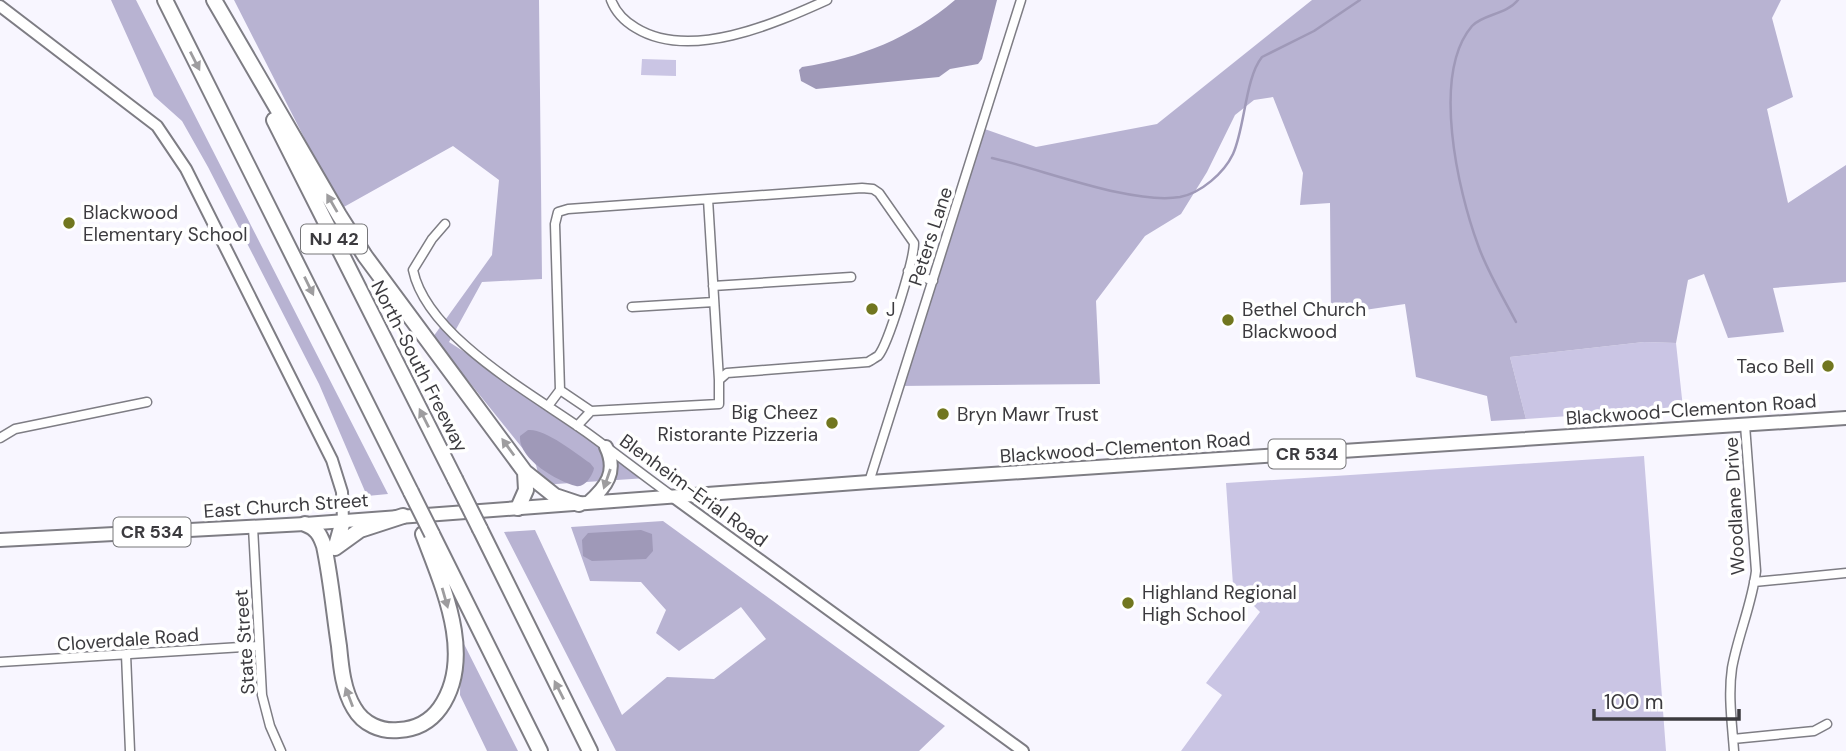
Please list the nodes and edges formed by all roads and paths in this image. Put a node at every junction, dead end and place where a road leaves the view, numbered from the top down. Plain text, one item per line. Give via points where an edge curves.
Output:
1 (164, 0) edge
2 (214, 0) edge
3 (611, 0) edge
4 (827, 0) edge
5 (1021, 0) edge
6 (0, 6) edge
7 (708, 199) junction
8 (445, 224) dead end
9 (908, 271) junction
10 (851, 277) dead end
11 (933, 281) junction
12 (713, 286) junction
13 (714, 302) junction
14 (632, 307) dead end
15 (719, 380) junction
16 (560, 390) junction
17 (147, 402) dead end
18 (548, 406) junction
19 (591, 411) junction
20 (1846, 418) edge
21 (1745, 425) junction
22 (577, 426) junction
23 (0, 438) edge
24 (606, 447) junction
25 (525, 472) junction
26 (869, 482) junction
27 (672, 496) junction
28 (583, 504) junction
29 (517, 508) junction
30 (449, 513) joint
31 (402, 516) junction
32 (343, 521) junction
33 (305, 524) junction
34 (253, 527) junction
35 (427, 534) junction
36 (0, 540) edge
37 (335, 548) junction
38 (329, 570) junction
39 (1846, 573) edge
40 (1755, 582) junction
41 (258, 646) junction
42 (126, 654) junction
43 (0, 662) edge
44 (1827, 724) dead end
45 (1733, 739) junction
46 (1016, 749) edge
47 (130, 751) edge
48 (281, 751) edge
49 (540, 751) edge
50 (590, 751) edge
51 (1734, 751) edge

1 -> 35 highway, NJ 42, bridge via 400,470
25 -> 2 highway via 365,256
50 -> 2 highway, North-South Freeway / NJ 42, bridge
3 - 4 street via 624,20 646,34 696,41 739,34
5 - 11 street, Peters Lane
6 - 32 main road via 167,137 332,460 342,492
7 - 9 street via 873,189 914,243
7 - 12 street
7 - 16 street via 558,212
8 - 18 street, Blenheim-Erial Road via 414,270 425,300 452,335
9 - 11 street
9 - 15 street via 877,357 868,362 727,373
10 - 12 street
11 - 26 street, Peters Lane
12 - 13 street
13 - 14 street
13 - 15 street
15 - 19 street via 719,404
16 - 18 street
16 - 19 street
17 - 23 street via 15,429
18 - 22 street, Blenheim-Erial Road
19 - 22 street
20 - 21 main road, Blackwood-Clementon Road / CR 534
21 - 26 main road, Blackwood-Clementon Road / CR 534
21 - 40 street, Woodlane Drive
22 - 24 street, Blenheim-Erial Road
24 - 27 street, Blenheim-Erial Road
24 -> 28 main road via 610,478 604,489
25 - 28 highway via 555,496
25 - 29 highway via 526,490
26 - 27 main road, Blackwood-Clementon Road / CR 534
27 - 28 main road, Blackwood-Clementon Road / CR 534
27 - 46 main road, Blenheim-Erial Road
28 - 29 main road, Blackwood-Clementon Road / CR 534
29 - 30 main road, Blackwood-Clementon Road / CR 534
30 - 31 main road, East Church Street / CR 534
31 - 32 main road, East Church Street / CR 534
31 - 37 highway via 360,530
32 - 33 main road, East Church Street / CR 534
32 - 37 highway
33 - 34 main road, East Church Street / CR 534
33 - 38 highway via 321,536
34 - 36 main road, East Church Street / CR 534
34 - 41 street, State Street
35 -> 38 highway via 449,611 455,668 445,701 424,723 410,729 384,730 355,710 343,676
35 - 49 highway, NJ 42
37 - 38 highway
39 - 40 street
40 - 45 street, Woodlane Drive via 1732,667
41 - 42 street, Cloverdale Road
41 - 48 street, State Street via 262,695
42 - 43 street, Cloverdale Road
42 - 47 street
44 - 45 street via 1814,731
45 - 51 street, Woodlane Drive

